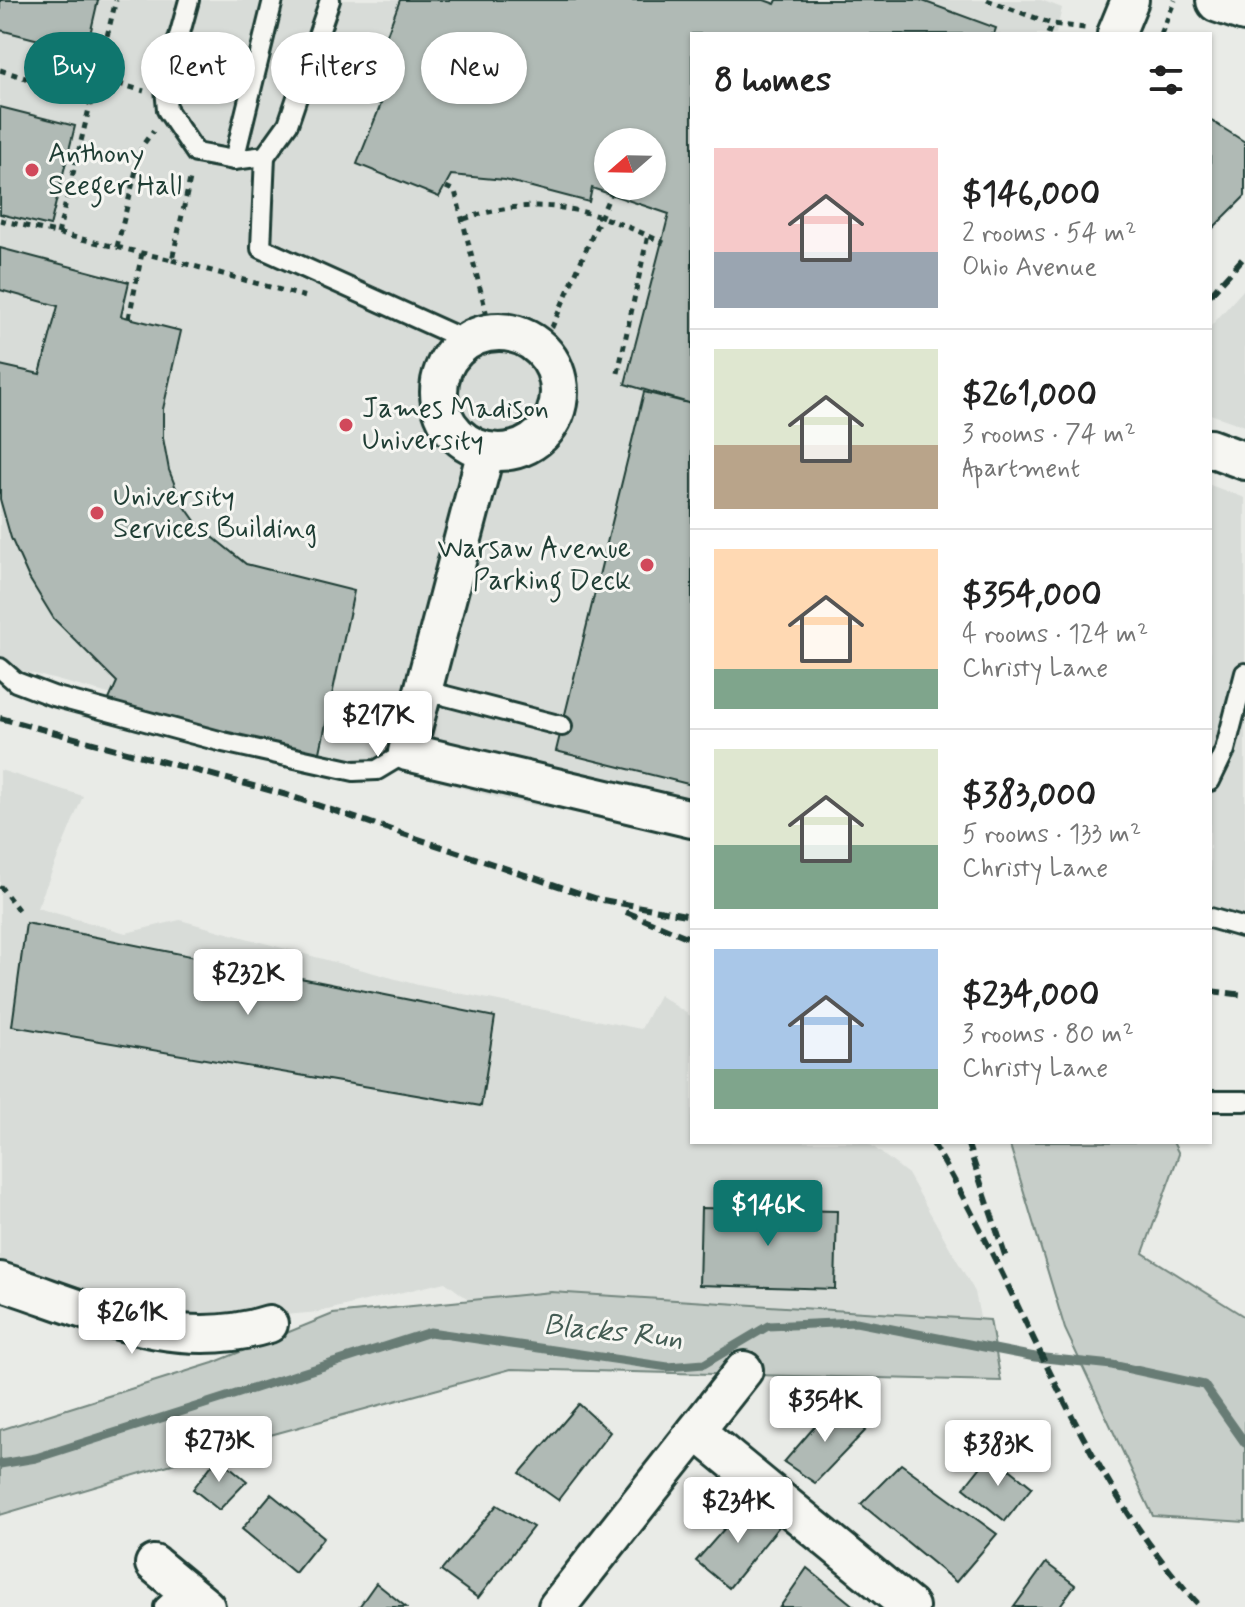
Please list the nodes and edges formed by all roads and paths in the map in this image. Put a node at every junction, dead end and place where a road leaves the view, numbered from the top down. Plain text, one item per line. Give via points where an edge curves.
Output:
1 (116, 0) edge
2 (189, 0) edge
3 (273, 0) edge
4 (330, 0) edge
5 (987, 0) edge
6 (1175, 0) edge
7 (1219, 0) edge
8 (1245, 9) edge
9 (1121, 22) edge
10 (1052, 24) junction
11 (107, 32) edge
12 (182, 32) edge
13 (1049, 32) edge
14 (1162, 32) edge
15 (0, 70) edge
16 (24, 77) edge
17 (89, 104) edge
18 (165, 104) edge
19 (167, 104) edge
20 (196, 153) junction
21 (265, 156) junction
22 (234, 160) junction
23 (446, 187) dead end
24 (608, 200) edge
25 (602, 215) junction
26 (464, 219) junction
27 (0, 220) edge
28 (58, 234) junction
29 (648, 235) junction
30 (664, 243) dead end
31 (117, 247) junction
32 (142, 253) junction
33 (172, 260) junction
34 (341, 284) junction
35 (129, 318) dead end
36 (479, 336) junction
37 (542, 350) junction
38 (618, 373) dead end
39 (1212, 449) edge
40 (486, 451) junction
41 (1245, 461) edge
42 (0, 668) edge
43 (1245, 673) edge
44 (423, 690) junction
45 (562, 726) dead end
46 (407, 752) junction
47 (1212, 777) edge
48 (690, 819) edge
49 (0, 886) edge
50 (19, 911) dead end
51 (1212, 919) edge
52 (1245, 928) edge
53 (1212, 1101) edge
54 (1245, 1101) edge
55 (0, 1281) edge
56 (269, 1324) dead end
57 (744, 1370) dead end
58 (696, 1431) junction
59 (154, 1564) dead end
60 (185, 1601) edge
61 (557, 1607) edge
62 (910, 1607) edge

1 - 11 path
2 - 12 lane
3 - 22 lane
4 - 21 lane via 288,124
5 - 10 path
6 - 14 path
7 - 8 main road
9 - 10 path
10 - 13 path
15 - 16 path
17 - 28 path
18 - 31 path via 142,146
19 - 20 lane
20 - 22 lane
20 - 33 path
21 - 22 lane
21 - 34 lane via 261,248
23 - 26 path via 455,191
24 - 25 path
25 - 26 path via 526,204
25 - 29 path
25 - 37 path
26 - 36 path
27 - 28 path
28 - 31 path
29 - 30 path
29 - 38 path
31 - 32 path
32 - 33 path
32 - 35 path
33 - 34 path via 331,305
34 - 36 lane
36 - 37 street via 521,336
36 - 40 street via 443,367 438,395 450,428 465,443
37 - 40 street via 559,389 552,421 519,449
39 - 41 street
40 - 44 street
42 - 46 lane via 16,682 53,696 340,768 377,770
43 - 47 lane via 1225,750
44 - 45 lane
44 - 46 street
46 - 48 street
49 - 50 path
51 - 52 lane
53 - 54 lane
55 - 56 street via 171,1335 216,1336
57 - 58 street
58 - 61 street
58 - 62 street
59 - 60 street

